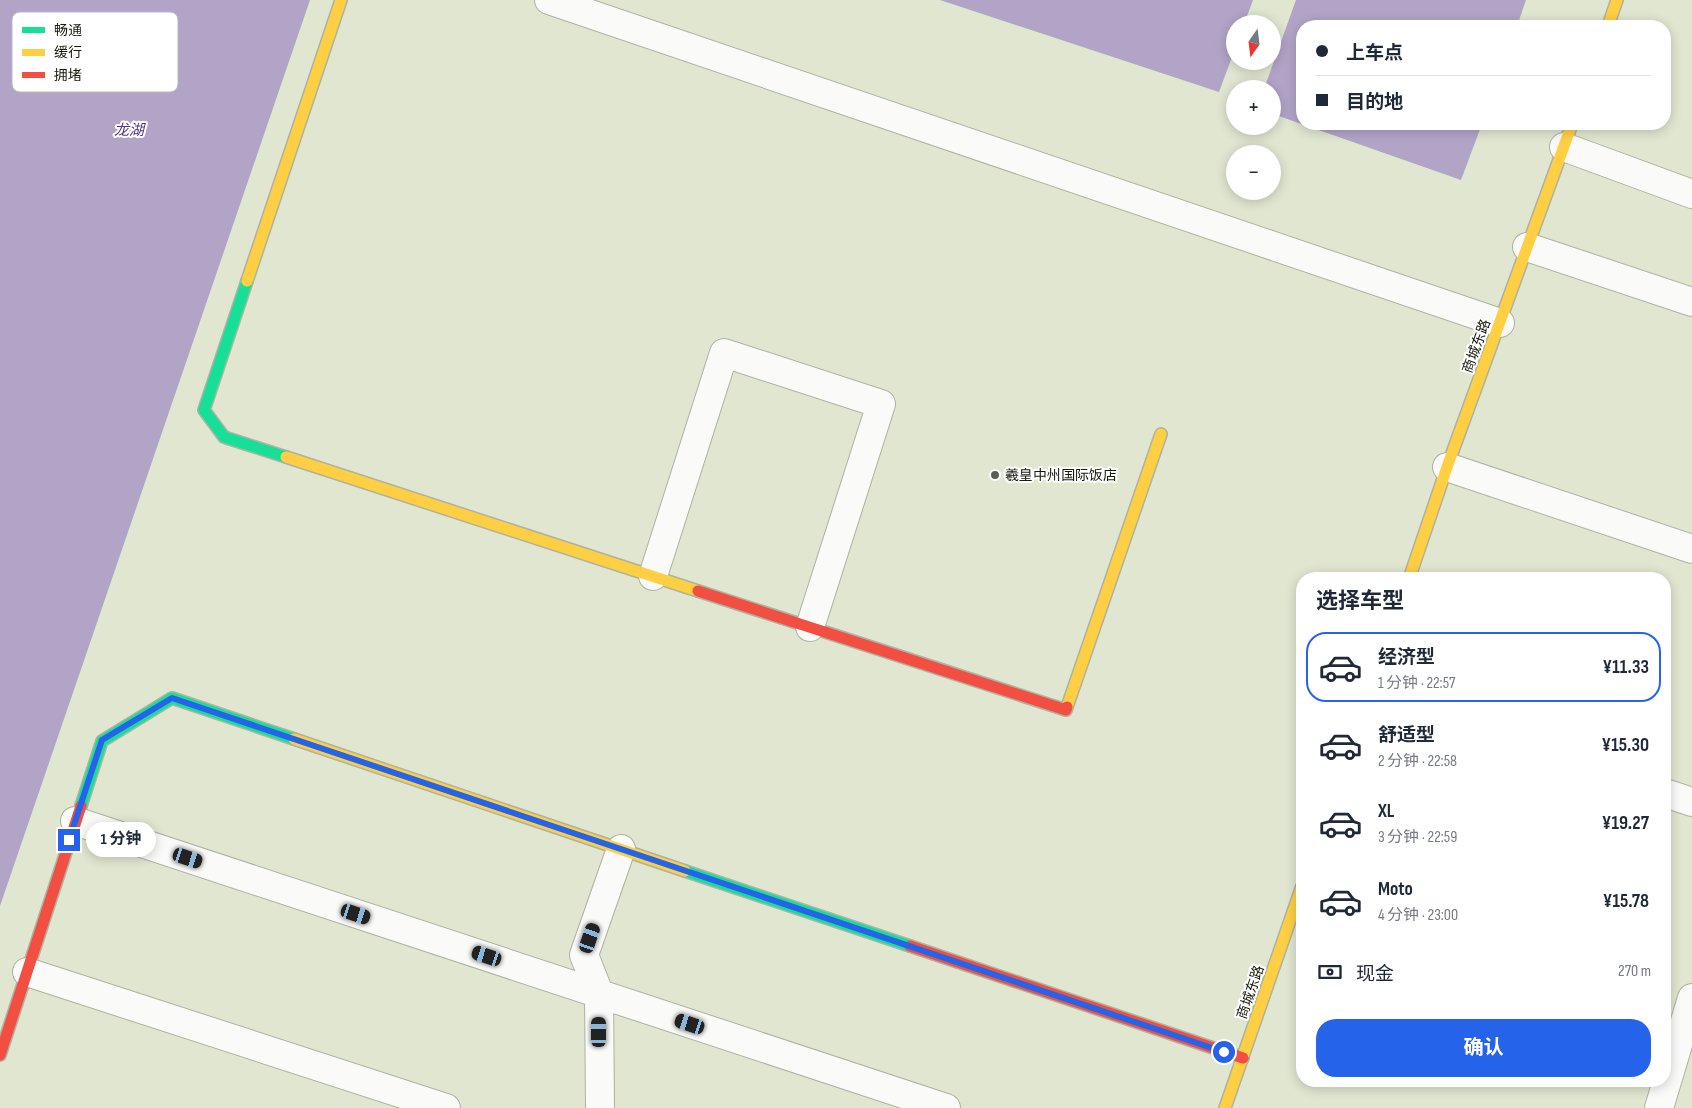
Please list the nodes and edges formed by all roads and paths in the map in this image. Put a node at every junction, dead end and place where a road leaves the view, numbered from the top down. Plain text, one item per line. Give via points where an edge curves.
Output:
1 (341, 0) edge
2 (549, 0) edge
3 (1617, 0) edge
4 (1610, 20) edge
5 (1568, 136) edge
6 (1692, 194) edge
7 (1527, 247) junction
8 (1692, 302) edge
9 (1500, 323) junction
10 (1161, 434) dead end
11 (1447, 467) junction
12 (1692, 549) edge
13 (1411, 572) edge
14 (653, 576) junction
15 (810, 627) junction
16 (1671, 795) edge
17 (1692, 802) edge
18 (75, 822) junction
19 (621, 849) junction
20 (1296, 903) edge
21 (27, 972) junction
22 (599, 993) junction
23 (1692, 998) edge
24 (0, 1055) edge
25 (1243, 1058) junction
26 (1671, 1066) edge
27 (1664, 1087) edge
28 (446, 1108) edge
29 (600, 1108) edge
30 (946, 1108) edge
31 (1226, 1108) edge
32 (1658, 1108) edge

1 - 14 street via 204,410 224,437
2 - 9 street
3 - 4 street
5 - 6 street
5 - 7 street, 商城东路
7 - 8 street
7 - 9 street, 商城东路
9 - 11 street, 商城东路
10 - 15 street via 1066,710
11 - 12 street
11 - 13 street, 商城东路
14 - 15 street
14 - 15 street via 724,353 881,404
16 - 17 street
18 - 19 street via 102,740 172,698
18 - 21 street
18 - 22 street
19 - 22 street via 584,955
19 - 25 street
20 - 25 street, 商城东路
21 - 24 street
21 - 28 street
22 - 29 street
22 - 30 street
23 - 26 street
25 - 31 street, 商城东路
27 - 32 street

